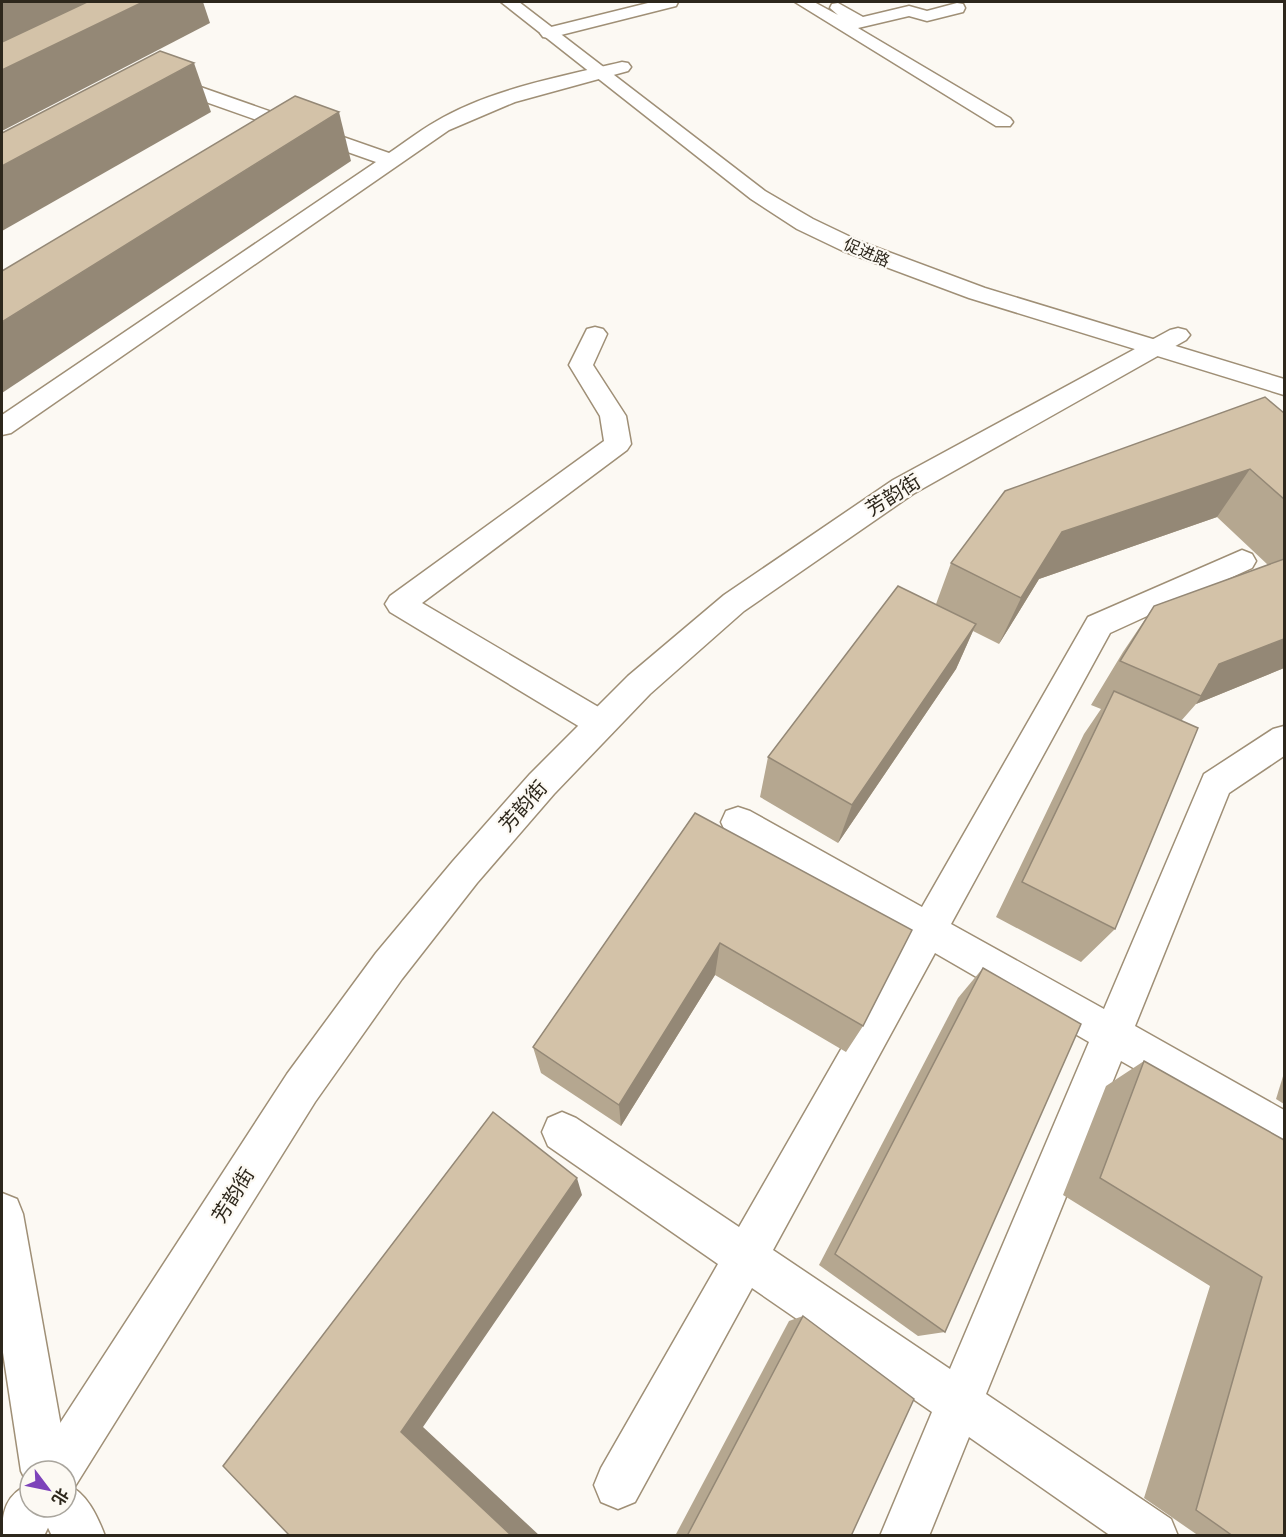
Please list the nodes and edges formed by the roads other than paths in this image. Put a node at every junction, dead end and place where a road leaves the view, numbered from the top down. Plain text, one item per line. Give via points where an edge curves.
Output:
1 (509, 2) edge
2 (536, 2) edge
3 (670, 2) edge
4 (803, 2) edge
5 (829, 2) edge
6 (957, 8) dead end
7 (570, 28) junction
8 (549, 33) junction
9 (622, 67) junction
10 (600, 73) junction
11 (147, 84) edge
12 (1003, 122) dead end
13 (392, 161) junction
14 (595, 334) dead end
15 (1167, 341) junction
16 (1284, 366) edge
17 (1284, 387) edge
18 (2, 427) edge
19 (1242, 561) dead end
20 (601, 724) junction
21 (1284, 739) edge
22 (738, 822) dead end
23 (928, 930) junction
24 (1112, 1035) junction
25 (561, 1132) dead end
26 (1284, 1132) edge
27 (2, 1214) edge
28 (745, 1257) junction
29 (958, 1402) junction
30 (43, 1459) edge
31 (65, 1459) edge
32 (618, 1485) dead end
33 (27, 1519) edge
34 (70, 1519) edge
35 (16, 1536) edge
36 (81, 1536) edge
37 (903, 1536) edge
38 (1154, 1536) edge

1 - 8 street, 促进路
2 - 7 street, 促进路
3 - 7 street
4 - 12 street
5 - 6 street via 860,23 909,11 927,16
7 - 8 street
7 - 9 street, 促进路
8 - 10 street, 促进路
9 - 10 street
9 - 15 street, 促进路 via 782,188 824,215 867,236
10 - 13 street via 513,94 474,109
10 - 15 street, 促进路 via 758,195 851,246 909,269
11 - 13 street via 158,78
13 - 18 street
14 - 20 street via 581,365 613,416 618,444 400,604
15 - 16 street, 促进路
15 - 17 street, 促进路
15 - 20 street, 芳韵街 via 903,487 826,538 734,603 639,685
19 - 23 street via 1099,625
20 - 31 street, 芳韵街 via 465,872 375,985 300,1088
21 - 24 street via 1216,784
22 - 23 street
23 - 24 street
23 - 28 street
24 - 26 street
24 - 29 street
25 - 28 street
27 - 30 street
28 - 29 street
28 - 32 street
29 - 37 street
29 - 38 street
33 - 35 street
34 - 36 street

